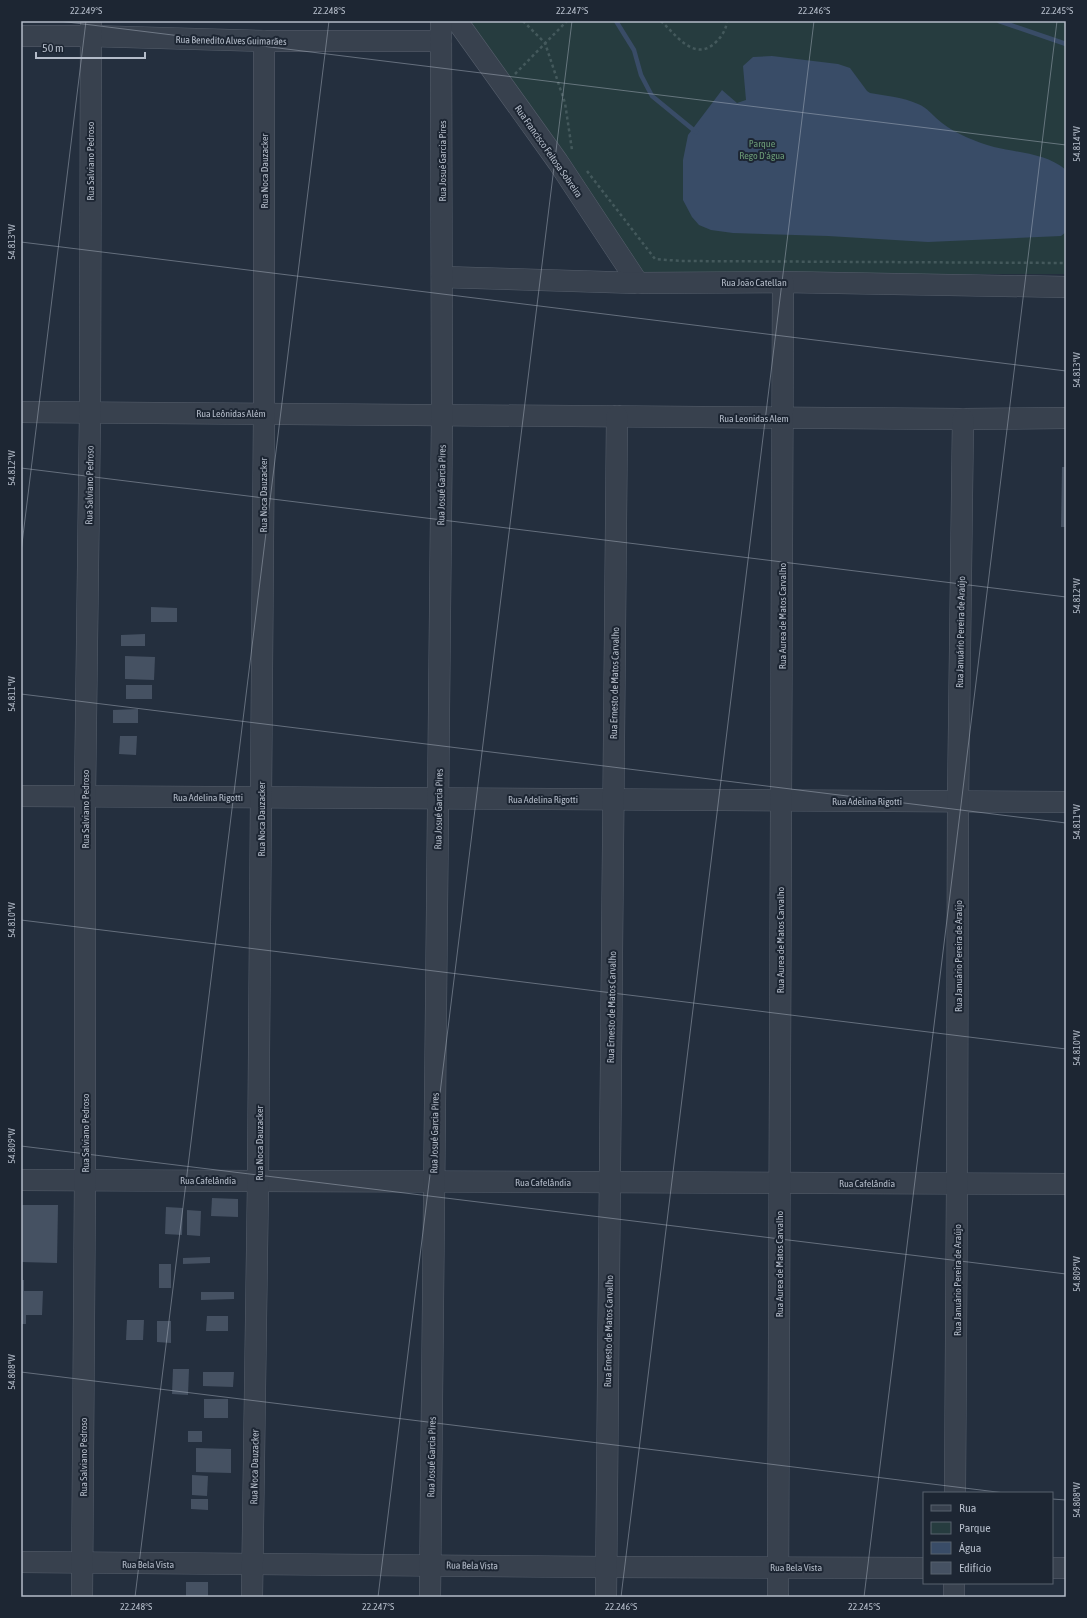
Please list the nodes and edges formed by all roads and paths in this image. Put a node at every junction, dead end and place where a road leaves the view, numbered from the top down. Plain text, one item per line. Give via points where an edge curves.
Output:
1 (457, 21) edge
2 (523, 21) edge
3 (567, 21) edge
4 (661, 21) edge
5 (727, 21) edge
6 (91, 28) edge
7 (441, 31) edge
8 (21, 36) edge
9 (264, 41) junction
10 (545, 43) junction
11 (503, 86) junction
12 (572, 152) dead end
13 (587, 171) dead end
14 (1066, 263) edge
15 (442, 277) junction
16 (783, 282) junction
17 (638, 283) junction
18 (1066, 287) edge
19 (21, 412) edge
20 (90, 412) junction
21 (264, 413) junction
22 (442, 415) junction
23 (617, 416) junction
24 (783, 418) junction
25 (1066, 418) edge
26 (963, 419) junction
27 (21, 796) edge
28 (85, 796) junction
29 (261, 798) junction
30 (438, 799) junction
31 (613, 800) junction
32 (781, 801) junction
33 (958, 802) junction
34 (1066, 802) edge
35 (21, 1180) edge
36 (85, 1180) junction
37 (258, 1180) junction
38 (434, 1181) junction
39 (610, 1182) junction
40 (779, 1183) junction
41 (957, 1183) junction
42 (1066, 1184) edge
43 (955, 1492) edge
44 (21, 1562) edge
45 (82, 1564) junction
46 (252, 1564) junction
47 (430, 1565) junction
48 (606, 1567) junction
49 (777, 1567) junction
50 (923, 1568) edge
51 (1053, 1568) edge
52 (1066, 1568) edge
53 (954, 1584) edge
54 (82, 1597) edge
55 (252, 1597) edge
56 (430, 1597) edge
57 (606, 1597) edge
58 (778, 1597) edge
59 (954, 1597) edge

1 - 11 street, Rua Francisco Feitosa Sobreira
2 - 10 path
3 - 10 path
4 - 5 path via 689,47 699,50 710,48 723,35
6 - 8 street, Rua Benedito Alves Guimarães
6 - 9 street, Rua Benedito Alves Guimarães
6 - 20 street, Rua Salviano Pedroso
7 - 9 street, Rua Benedito Alves Guimarães
7 - 15 street, Rua Josué Garcia Pires
9 - 21 street, Rua Noca Dauzacker
10 - 11 path
10 - 12 path via 565,103
11 - 17 street, Rua Francisco Feitosa Sobreira via 558,162
13 - 14 path via 655,259
15 - 17 street, Rua João Catellan
15 - 22 street, Rua Josué Garcia Pires
16 - 17 street, Rua João Catellan
16 - 18 street, Rua João Catellan
16 - 24 street, Rua Aurea de Matos Carvalho
19 - 20 street, Rua Leônidas Além
20 - 21 street, Rua Leônidas Além
20 - 28 street, Rua Salviano Pedroso
21 - 22 street, Rua Leônidas Além
21 - 29 street, Rua Noca Dauzacker
22 - 23 street, Rua Leonidas Alem
22 - 30 street, Rua Josué Garcia Pires
23 - 24 street, Rua Leonidas Alem
23 - 31 street, Rua Ernesto de Matos Carvalho
24 - 26 street, Rua Leonidas Alem
24 - 32 street, Rua Aurea de Matos Carvalho
25 - 26 street, Rua Leonidas Alem
26 - 33 street, Rua Januário Pereira de Araújo
27 - 28 street, Rua Adelina Rigotti
28 - 29 street, Rua Adelina Rigotti
28 - 36 street, Rua Salviano Pedroso
29 - 30 street, Rua Adelina Rigotti
29 - 37 street, Rua Noca Dauzacker
30 - 31 street, Rua Adelina Rigotti
30 - 38 street, Rua Josué Garcia Pires
31 - 32 street, Rua Adelina Rigotti
31 - 39 street, Rua Ernesto de Matos Carvalho
32 - 33 street, Rua Adelina Rigotti
32 - 40 street, Rua Aurea de Matos Carvalho
33 - 34 street, Rua Adelina Rigotti
33 - 41 street, Rua Januário Pereira de Araújo
35 - 36 street, Rua Cafelândia
36 - 37 street, Rua Cafelândia
36 - 45 street, Rua Salviano Pedroso
37 - 38 street, Rua Cafelândia
37 - 46 street, Rua Noca Dauzacker
38 - 39 street, Rua Cafelândia
38 - 47 street, Rua Josué Garcia Pires
39 - 40 street, Rua Cafelândia
39 - 48 street, Rua Ernesto de Matos Carvalho
40 - 41 street, Rua Cafelândia
40 - 49 street, Rua Aurea de Matos Carvalho
41 - 42 street, Rua Cafelândia
41 - 43 street, Rua Januário Pereira de Araújo
44 - 45 street, Rua Bela Vista
45 - 46 street, Rua Bela Vista
45 - 54 street, Rua Salviano Pedroso
46 - 47 street, Rua Bela Vista
46 - 55 street, Rua Noca Dauzacker
47 - 48 street, Rua Bela Vista
47 - 56 street, Rua Josué Garcia Pires
48 - 49 street, Rua Bela Vista
48 - 57 street, Rua Ernesto de Matos Carvalho
49 - 50 street, Rua Bela Vista
49 - 58 street, Rua Aurea de Matos Carvalho
51 - 52 street
53 - 59 street

